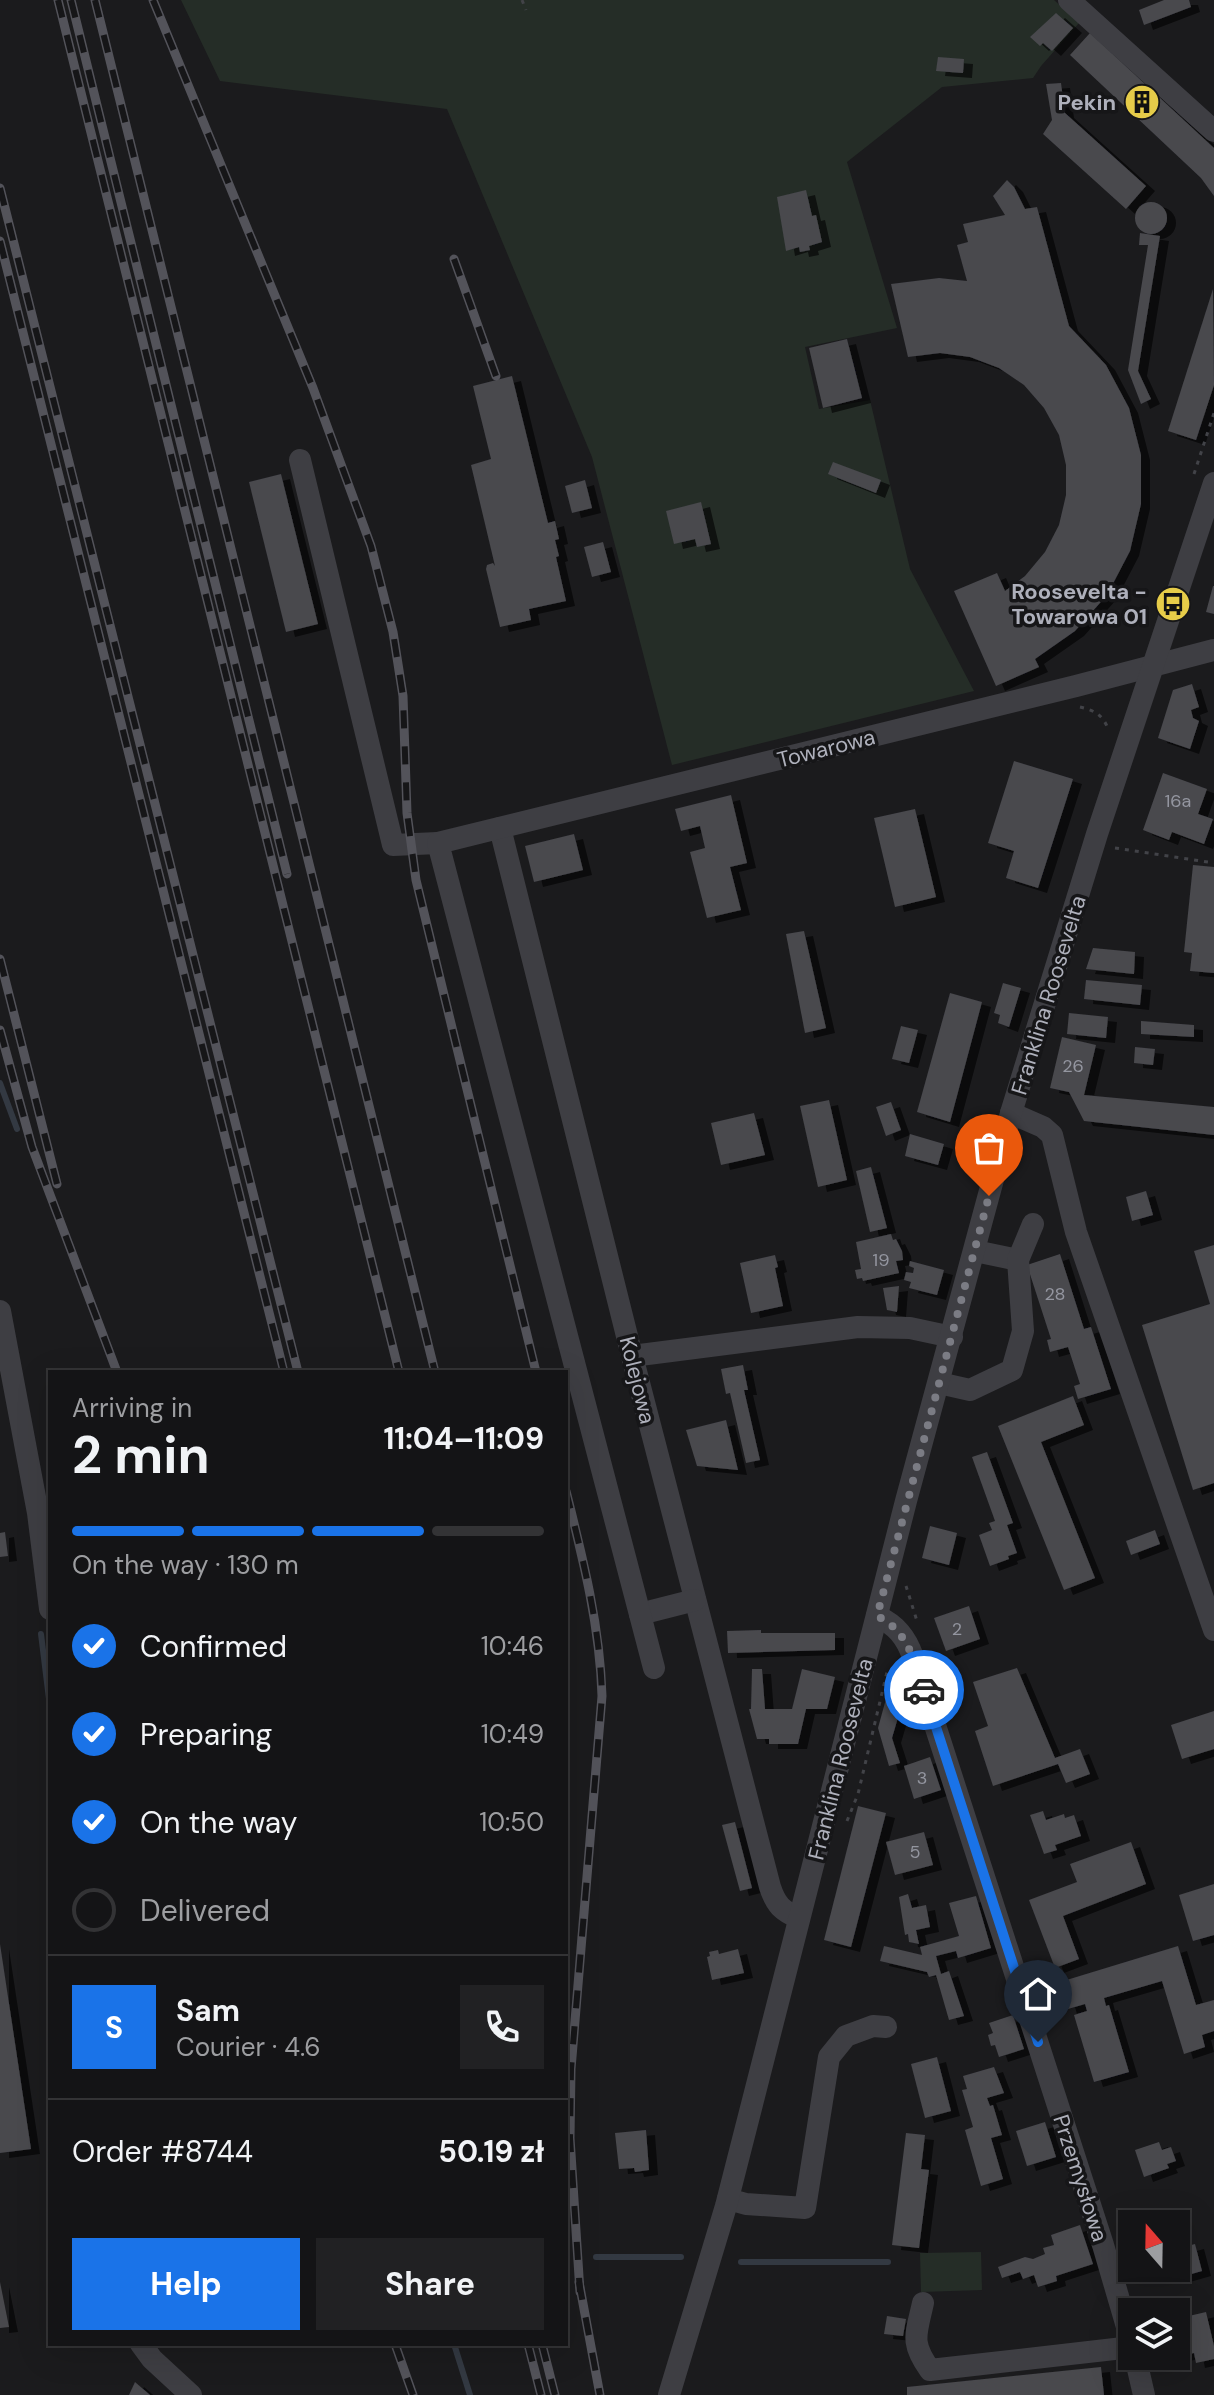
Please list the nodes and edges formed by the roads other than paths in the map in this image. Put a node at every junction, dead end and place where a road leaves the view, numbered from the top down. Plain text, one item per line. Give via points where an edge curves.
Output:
1 (1069, 0) edge
2 (1214, 131) edge
3 (300, 460) dead end
4 (1214, 483) edge
5 (1214, 650) edge
6 (1153, 667) junction
7 (500, 828) junction
8 (438, 843) junction
9 (1011, 1113) junction
10 (1033, 1224) dead end
11 (975, 1251) junction
12 (1018, 1260) junction
13 (0, 1311) edge
14 (952, 1337) junction
15 (632, 1356) junction
16 (939, 1383) junction
17 (48, 1593) edge
18 (695, 1600) junction
19 (640, 1614) junction
20 (877, 1616) junction
21 (1214, 1630) edge
22 (654, 1668) dead end
23 (799, 1918) junction
24 (886, 2027) dead end
25 (728, 2199) junction
26 (1118, 2299) edge
27 (923, 2303) dead end
28 (142, 2346) edge
29 (1118, 2348) edge
30 (1138, 2370) edge
31 (191, 2395) edge
32 (669, 2395) edge
33 (1144, 2395) edge

1 - 2 street
3 - 8 street, Towarowa via 393,845
4 - 6 street, Franklina Roosevelta
5 - 6 street, Towarowa
6 - 7 street, Towarowa
6 - 9 street, Franklina Roosevelta
7 - 8 street, Towarowa
7 - 15 street, Kolejowa
8 - 19 street
9 - 11 street, Franklina Roosevelta
9 - 21 street via 1052,1135 1076,1232
10 - 12 street
11 - 12 street
11 - 14 street, Franklina Roosevelta
12 - 16 street via 1023,1331 1012,1370 970,1390
13 - 17 street
14 - 15 street via 910,1328 858,1327
14 - 16 street, Franklina Roosevelta
15 - 18 street, Kolejowa
16 - 20 street, Franklina Roosevelta
18 - 19 street
18 - 23 street, Kolejowa via 775,1901 782,1911
19 - 22 street
20 - 23 street, Franklina Roosevelta
20 - 26 street, Przemysłowa via 908,1642
23 - 25 street, Franklina Roosevelta
24 - 25 street via 846,2036 829,2057 805,2208
25 - 32 street, Franklina Roosevelta
27 - 29 street via 917,2351 930,2370
28 - 31 street
30 - 33 street

